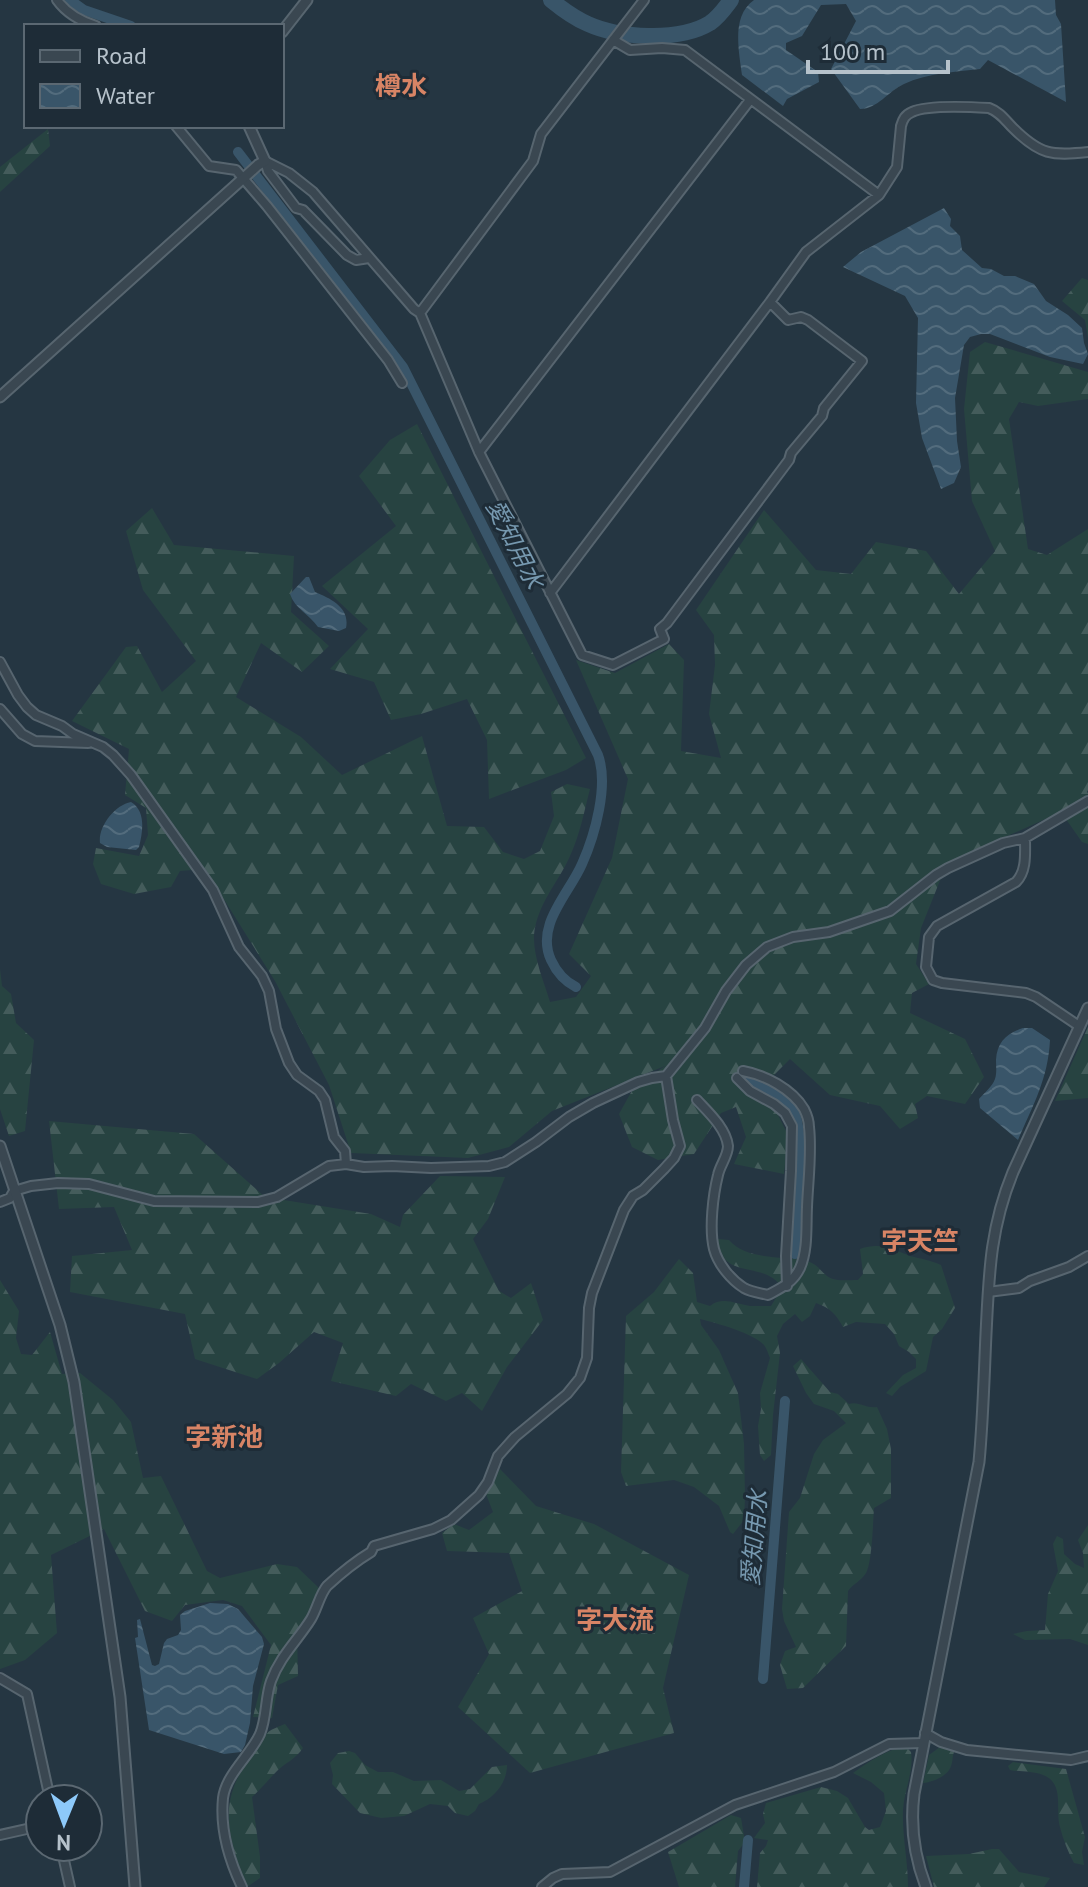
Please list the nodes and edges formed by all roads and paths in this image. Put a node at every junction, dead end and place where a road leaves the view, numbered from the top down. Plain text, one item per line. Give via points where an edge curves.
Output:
1 (57, 0) edge
2 (307, 0) edge
3 (644, 0) edge
4 (90, 24) edge
5 (284, 29) edge
6 (615, 38) junction
7 (750, 100) junction
8 (178, 128) edge
9 (250, 128) edge
10 (1088, 152) edge
11 (262, 163) junction
12 (244, 178) junction
13 (284, 193) junction
14 (879, 195) junction
15 (267, 206) junction
16 (369, 258) junction
17 (770, 302) junction
18 (420, 313) junction
19 (402, 383) dead end
20 (0, 397) edge
21 (479, 452) junction
22 (550, 593) junction
23 (0, 662) edge
24 (0, 709) edge
25 (93, 744) junction
26 (1088, 801) edge
27 (1025, 838) junction
28 (1088, 1008) edge
29 (1079, 1026) junction
30 (666, 1076) junction
31 (697, 1100) dead end
32 (0, 1146) edge
33 (346, 1164) junction
34 (14, 1191) junction
35 (0, 1202) edge
36 (1088, 1256) edge
37 (787, 1286) junction
38 (988, 1292) junction
39 (0, 1678) edge
40 (924, 1738) junction
41 (1088, 1756) edge
42 (46, 1783) edge
43 (24, 1830) edge
44 (0, 1835) edge
45 (65, 1863) edge
46 (70, 1887) edge
47 (135, 1887) edge
48 (242, 1887) edge
49 (542, 1887) edge
50 (926, 1887) edge

1 - 4 street via 69,14
2 - 5 street
3 - 6 street
6 - 7 street via 630,50 685,50
6 - 18 street via 541,134 523,176
7 - 14 street
7 - 21 street
8 - 12 street via 205,162 236,170
9 - 11 street
10 - 14 street via 1043,151 989,108 916,110 902,120 897,167
11 - 12 street
11 - 13 street
11 - 16 street via 289,173 313,192
12 - 15 street
12 - 20 street
13 - 15 street
13 - 16 street via 347,255
14 - 17 street via 806,252
15 - 19 street
16 - 18 street
17 - 22 street
17 - 22 street via 788,320 808,320 862,361 660,629 664,639 613,665 582,655
18 - 21 street
21 - 22 street
23 - 25 street via 36,715
24 - 25 street via 35,741
25 - 33 street via 113,755 131,775 218,898 239,947 269,991 289,1063 325,1100
26 - 27 street
27 - 29 street via 1022,877 937,926 929,937 926,967 933,980 942,983 1026,993
27 - 30 street via 948,868 890,911 767,947 746,965
28 - 29 street
29 - 38 street via 1003,1196 994,1227
30 - 33 street via 638,1082 593,1103 505,1162 431,1168
30 - 48 street via 680,1146 624,1210 592,1293 587,1358 580,1378 506,1447 479,1495 451,1520 374,1546 326,1588 280,1661 259,1735 224,1792 227,1846
31 - 37 street via 728,1145 713,1209 714,1250 721,1265 746,1289 768,1295
32 - 34 street
33 - 34 street via 329,1166 258,1202 154,1201 89,1184
34 - 35 street
34 - 47 street via 74,1382 120,1697
36 - 38 street via 1019,1288
37 - 37 street via 792,1126 785,1113 750,1091 740,1074 755,1073 785,1089 809,1123 804,1258
38 - 40 street via 979,1462
39 - 42 street via 27,1694
40 - 41 street via 967,1750 1071,1760
40 - 49 street via 889,1744 834,1772 735,1805 610,1872 562,1874
40 - 50 street via 911,1817
43 - 44 street
45 - 46 street

